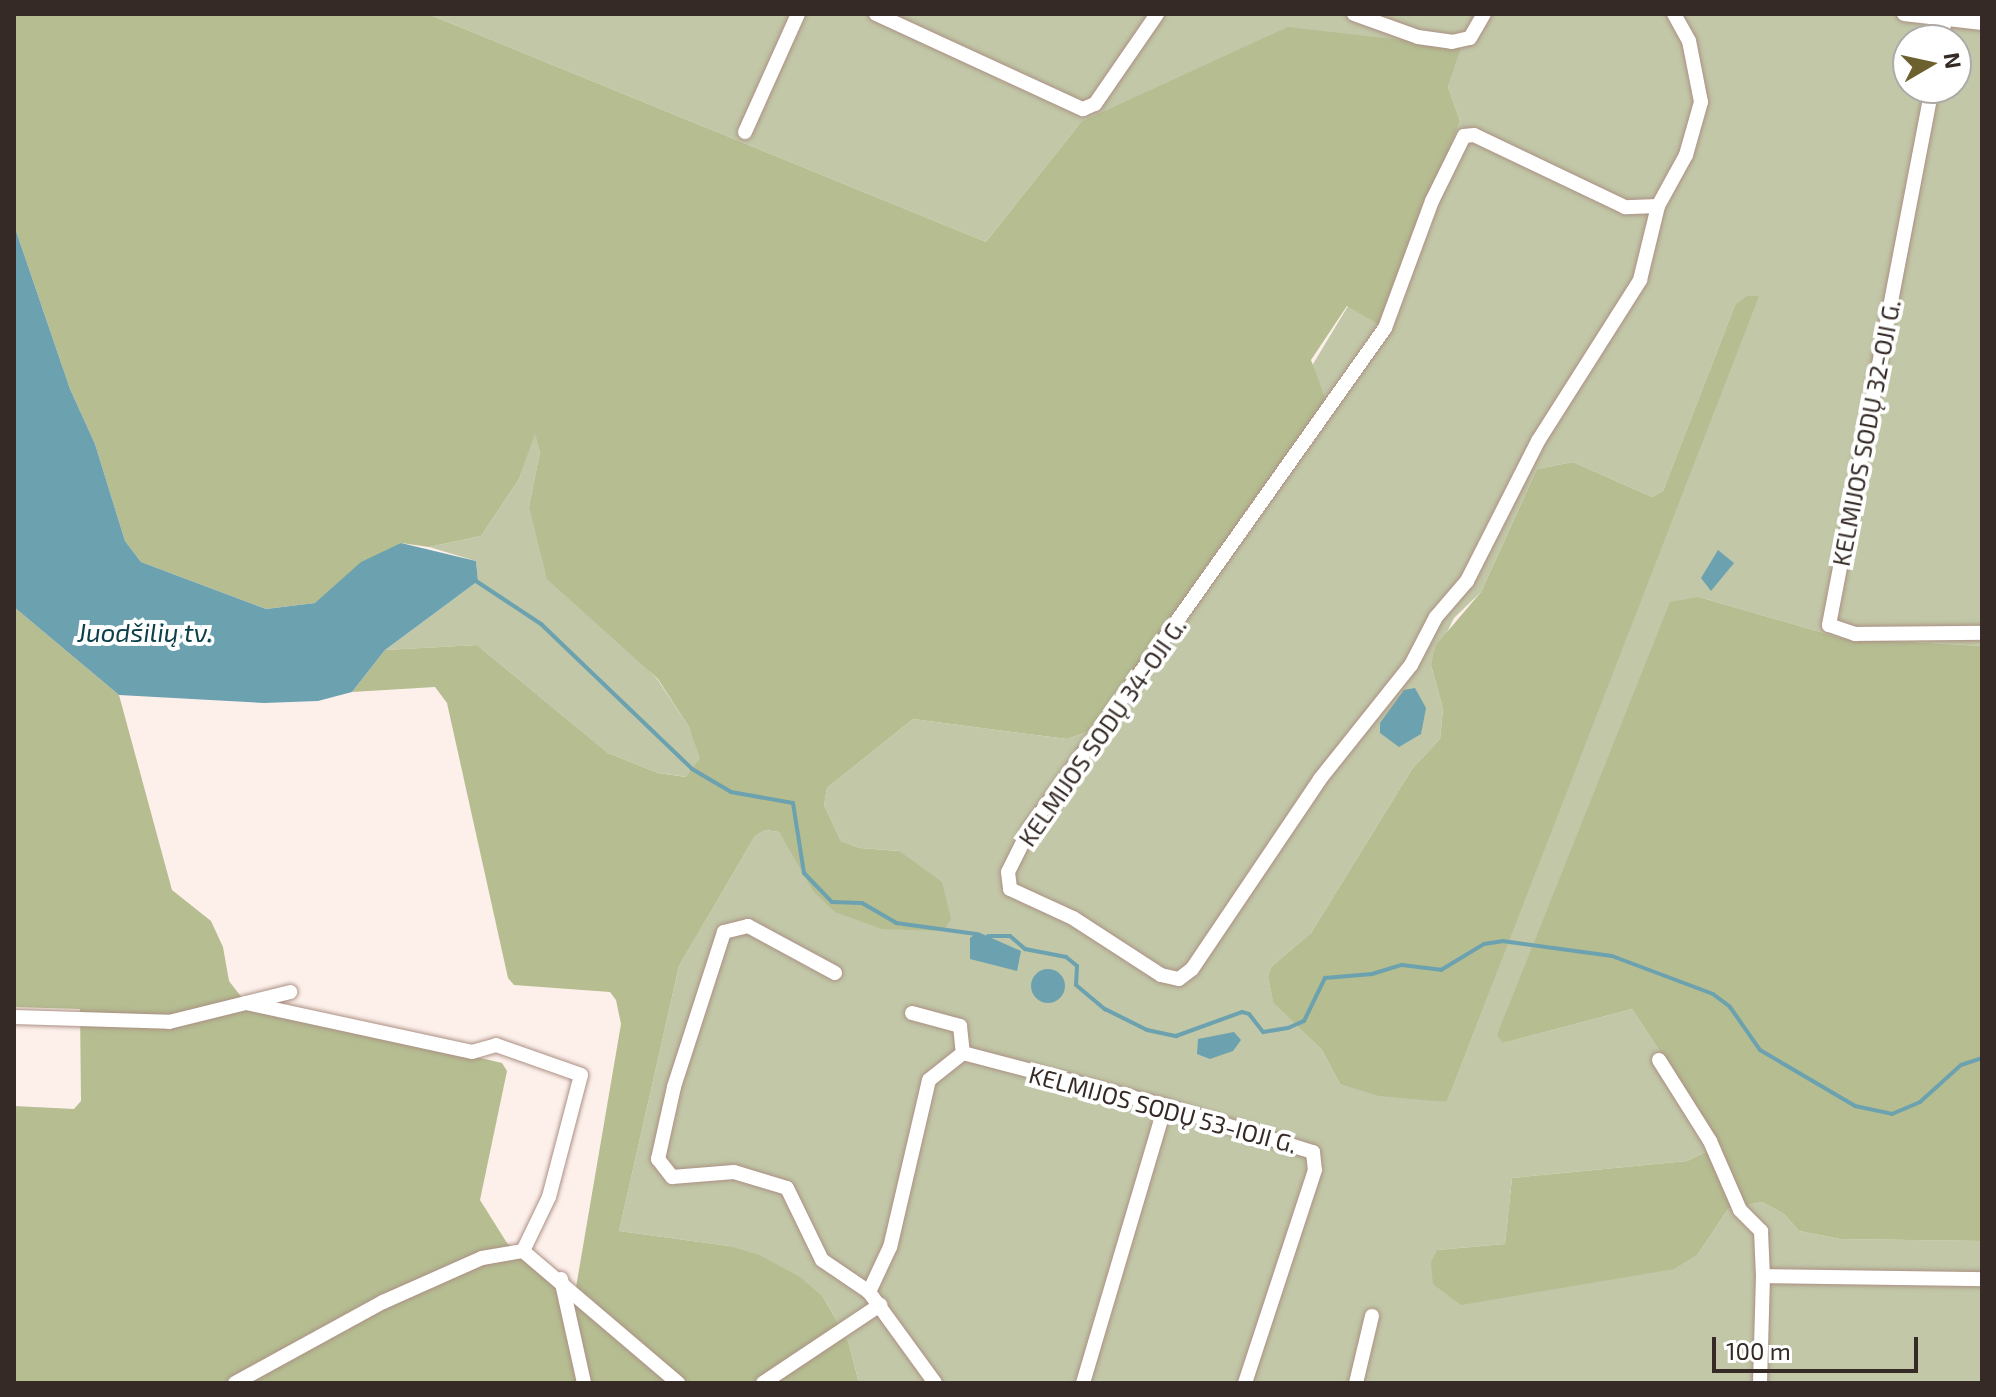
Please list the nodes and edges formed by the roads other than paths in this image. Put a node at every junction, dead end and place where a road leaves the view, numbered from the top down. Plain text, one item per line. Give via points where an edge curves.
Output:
1 (798, 14) edge
2 (876, 14) edge
3 (1157, 14) edge
4 (1354, 14) edge
5 (1484, 14) edge
6 (1674, 14) edge
7 (1904, 14) edge
8 (1945, 20) junction
9 (1982, 23) edge
10 (1944, 24) edge
11 (1929, 104) edge
12 (745, 132) dead end
13 (1658, 206) junction
14 (1982, 633) edge
15 (835, 973) dead end
16 (290, 992) dead end
17 (246, 1003) junction
18 (912, 1013) dead end
19 (14, 1017) edge
20 (963, 1053) junction
21 (1659, 1060) dead end
22 (1165, 1106) junction
23 (523, 1251) junction
24 (1763, 1276) junction
25 (561, 1279) junction
26 (1982, 1279) edge
27 (869, 1292) junction
28 (880, 1305) junction
29 (1372, 1316) dead end
30 (235, 1383) edge
31 (584, 1383) edge
32 (678, 1383) edge
33 (763, 1383) edge
34 (935, 1383) edge
35 (1083, 1383) edge
36 (1245, 1383) edge
37 (1356, 1383) edge
38 (1760, 1383) edge

1 - 12 street
2 - 3 street via 1083,109 1095,104
4 - 5 street via 1418,37 1452,42 1470,38
6 - 13 street, KELMIJOS SODŲ 34-OJI G. via 1689,41 1701,102 1686,155
7 - 8 street
8 - 9 street
8 - 10 street
11 - 14 street, KELMIJOS SODŲ 32-OJI G. via 1829,625 1855,634
13 - 13 street, KELMIJOS SODŲ 34-OJI G. via 1640,280 1538,441 1482,557 1436,617 1411,665 1320,779 1185,976 1161,975 1073,918 1010,889 1008,872 1030,828 1385,328 1432,201 1464,136 1474,135 1625,207
15 - 27 street via 748,926 724,932 674,1087 658,1159 672,1177 734,1172 787,1188 822,1260
16 - 17 street
17 - 19 street via 169,1022
17 - 23 street via 472,1052 496,1045 581,1075 549,1197
18 - 20 street via 960,1026
20 - 22 street, KELMIJOS SODŲ 53-IOJI G.
20 - 27 street via 929,1080 890,1247
21 - 24 street via 1710,1141 1740,1210 1761,1231
22 - 35 street
22 - 36 street, KELMIJOS SODŲ 53-IOJI G. via 1308,1148 1316,1160
23 - 25 street
23 - 30 street via 482,1258 383,1302
24 - 26 street
24 - 38 street
25 - 31 street
25 - 32 street
27 - 28 street
28 - 33 street
28 - 34 street
29 - 37 street

